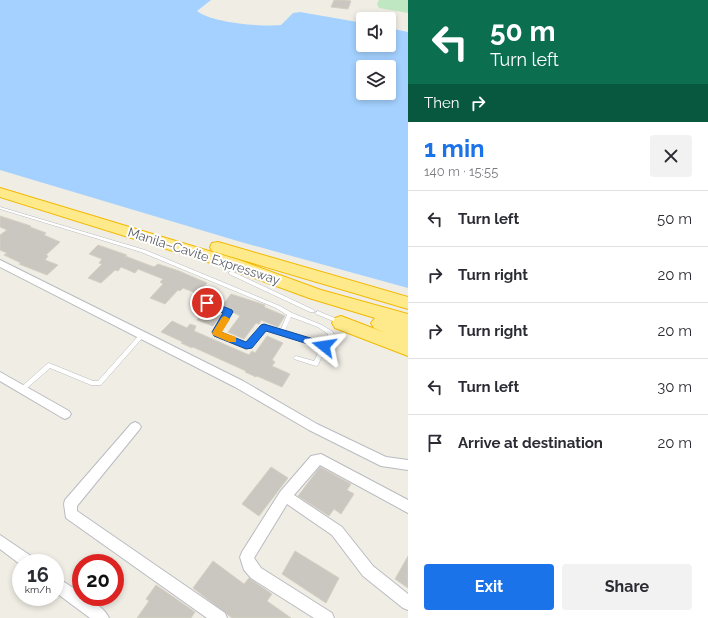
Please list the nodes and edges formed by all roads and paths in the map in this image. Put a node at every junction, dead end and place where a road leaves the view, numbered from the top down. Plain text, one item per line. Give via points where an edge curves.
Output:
1 (0, 178) edge
2 (0, 192) edge
3 (0, 208) edge
4 (172, 244) junction
5 (0, 263) edge
6 (231, 273) joint
7 (313, 302) junction
8 (408, 302) edge
9 (207, 303) dead end
10 (318, 313) dead end
11 (290, 314) junction
12 (408, 321) edge
13 (341, 323) joint
14 (281, 333) junction
15 (142, 335) junction
16 (408, 335) edge
17 (324, 346) junction
18 (408, 349) edge
19 (296, 358) dead end
20 (0, 376) edge
21 (22, 388) junction
22 (65, 414) dead end
23 (135, 427) dead end
24 (408, 466) edge
25 (285, 496) junction
26 (408, 507) edge
27 (0, 541) edge
28 (17, 554) edge
29 (64, 590) edge
30 (408, 603) edge
31 (102, 618) edge
32 (220, 618) edge
33 (327, 618) edge

1 - 8 highway, Manila–Cavite Expressway via 361,291
2 - 4 highway, Manila–Cavite Expressway
3 - 11 lane via 143,252
4 - 6 highway
4 - 7 highway, Manila–Cavite Expressway
5 - 15 street
6 - 7 lane
7 - 12 highway, Manila–Cavite Expressway
7 - 16 highway
9 - 14 lane via 228,312 217,334 247,346 264,327
10 - 13 lane
11 - 14 lane
11 - 17 lane via 328,330 331,336
13 - 18 highway
14 - 17 lane
15 - 21 lane via 100,383 93,384 49,365
15 - 24 street via 239,384 313,427 385,462
17 - 19 lane via 316,364
20 - 21 street
21 - 22 street
23 - 32 street via 70,504 71,514
25 - 26 street via 315,460 321,459
25 - 30 street via 337,531 368,571
25 - 33 street via 247,557 249,565 256,573
27 - 28 street
29 - 31 street

